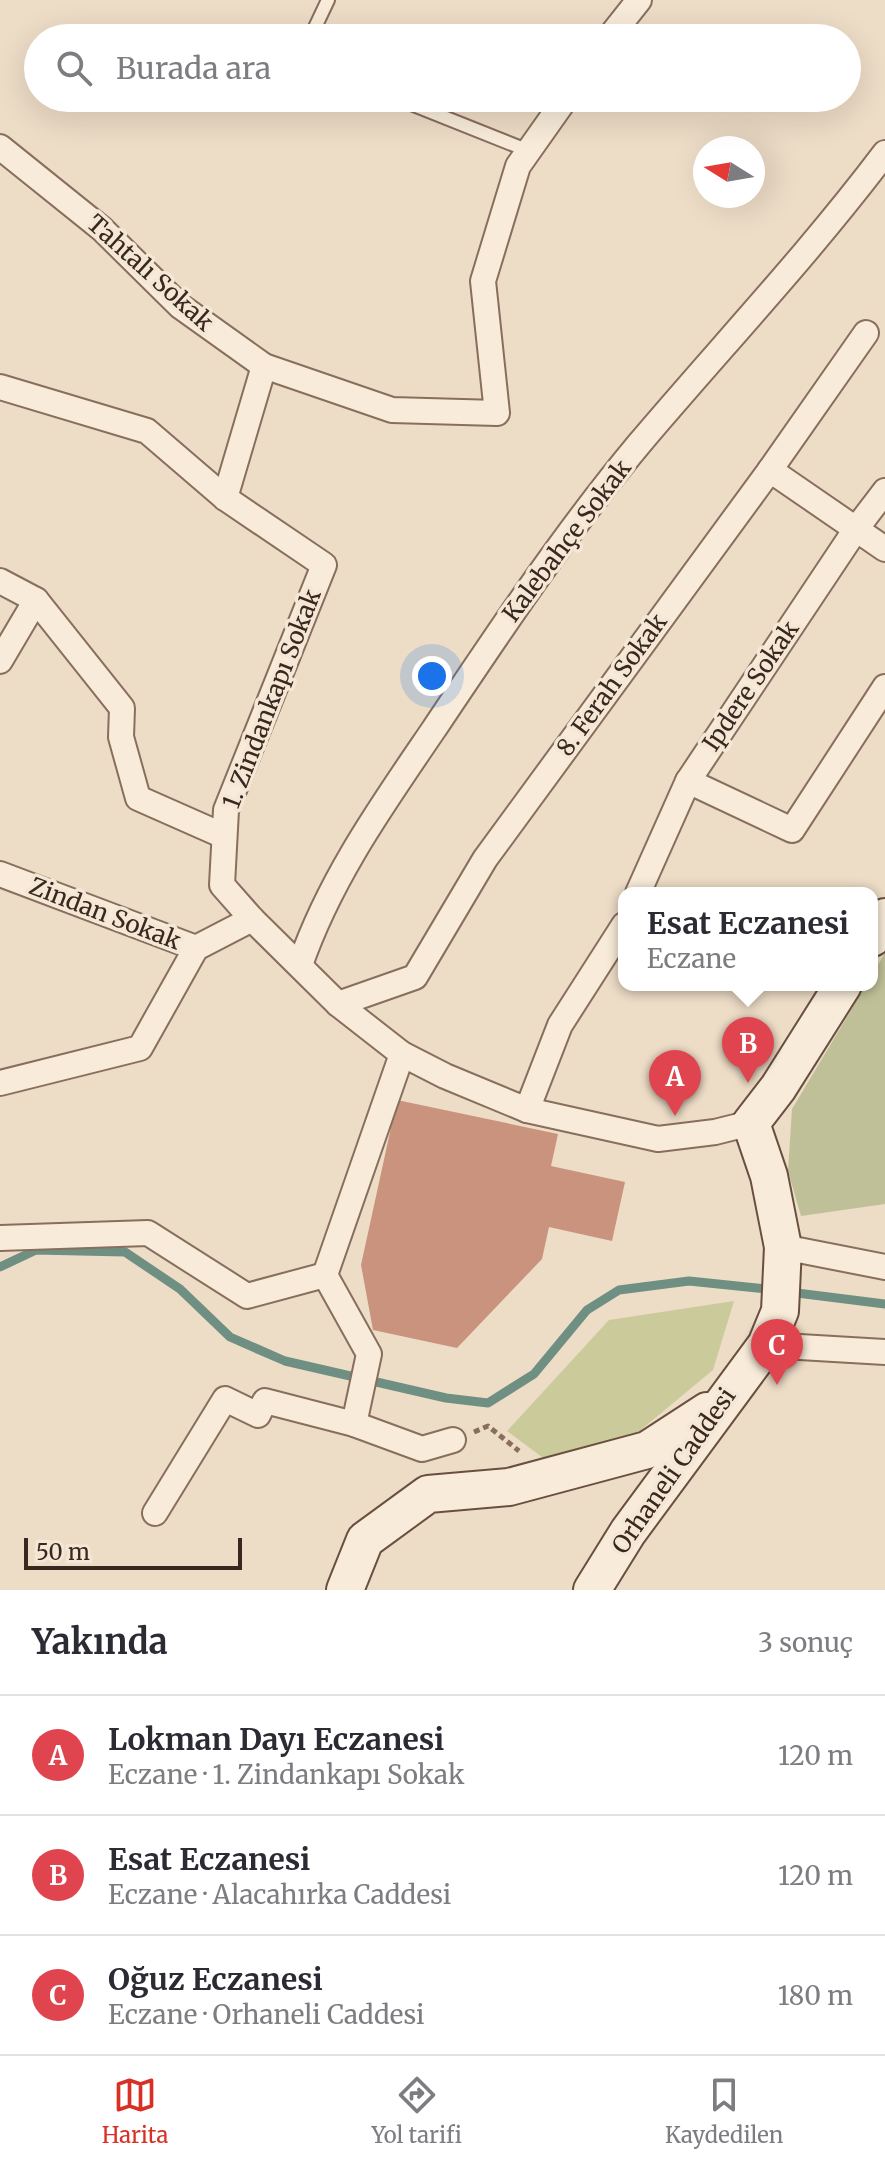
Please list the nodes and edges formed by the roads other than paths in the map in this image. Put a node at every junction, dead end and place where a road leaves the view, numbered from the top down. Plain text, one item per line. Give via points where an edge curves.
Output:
1 (328, 0) edge
2 (639, 0) edge
3 (317, 24) edge
4 (620, 24) edge
5 (431, 112) edge
6 (556, 112) edge
7 (0, 147) edge
8 (529, 151) junction
9 (885, 153) edge
10 (866, 333) dead end
11 (264, 366) junction
12 (0, 387) edge
13 (770, 470) junction
14 (885, 491) edge
15 (225, 498) junction
16 (856, 529) junction
17 (885, 549) edge
18 (0, 581) edge
19 (36, 600) junction
20 (0, 661) edge
21 (885, 687) edge
22 (688, 781) junction
23 (224, 836) junction
24 (0, 874) edge
25 (641, 887) edge
26 (252, 919) junction
27 (618, 934) edge
28 (196, 948) junction
29 (300, 965) junction
30 (839, 991) edge
31 (338, 1004) junction
32 (402, 1054) junction
33 (0, 1083) edge
34 (527, 1110) junction
35 (751, 1123) junction
36 (0, 1238) edge
37 (783, 1247) junction
38 (885, 1267) edge
39 (325, 1275) junction
40 (766, 1345) junction
41 (885, 1352) edge
42 (722, 1401) junction
43 (356, 1416) junction
44 (453, 1440) road end
45 (155, 1513) dead end
46 (345, 1590) edge
47 (592, 1590) edge

1 - 3 lane
2 - 4 street
5 - 8 lane
6 - 8 street
7 - 11 street, Tahtalı Sokak via 102,229 180,306
8 - 11 street, Tahtalı Sokak via 518,166 483,281 497,413 392,410
9 - 29 street, Kalebahçe Sokak via 837,217 637,447 524,594 359,841 313,928
10 - 13 street, 8. Ferah Sokak
11 - 15 street
12 - 15 street, 1. Zindankapı Sokak via 147,431
13 - 16 street
13 - 31 street, 8. Ferah Sokak via 485,859 415,977
14 - 16 street, Ipdere Sokak
15 - 23 street, 1. Zindankapı Sokak via 324,565 226,810
16 - 17 street
16 - 22 street, Ipdere Sokak
18 - 19 street
19 - 20 street
19 - 23 street via 122,708 121,737 138,798
21 - 22 street via 792,830
22 - 25 street, Ipdere Sokak
23 - 26 street, 1. Zindankapı Sokak via 222,885
24 - 28 street, Zindan Sokak
26 - 28 street, Zindan Sokak
26 - 29 street, 1. Zindankapı Sokak
27 - 34 street via 560,1025
28 - 33 street via 140,1048
29 - 31 street, 1. Zindankapı Sokak
30 - 35 main road
31 - 32 street, 1. Zindankapı Sokak
32 - 34 street, 1. Zindankapı Sokak
32 - 39 street
34 - 35 street, 1. Zindankapı Sokak via 658,1139
35 - 37 main road, Orhaneli Caddesi via 769,1176
36 - 39 street via 148,1233 247,1296
37 - 38 street
37 - 40 main road, Orhaneli Caddesi via 780,1311
39 - 43 street via 369,1354
40 - 41 street
40 - 42 main road, Orhaneli Caddesi
42 - 46 main road via 647,1450 509,1487 428,1494 365,1540
42 - 47 main road, Orhaneli Caddesi
43 - 44 street via 422,1449
43 - 45 street via 265,1401 258,1415 225,1399

